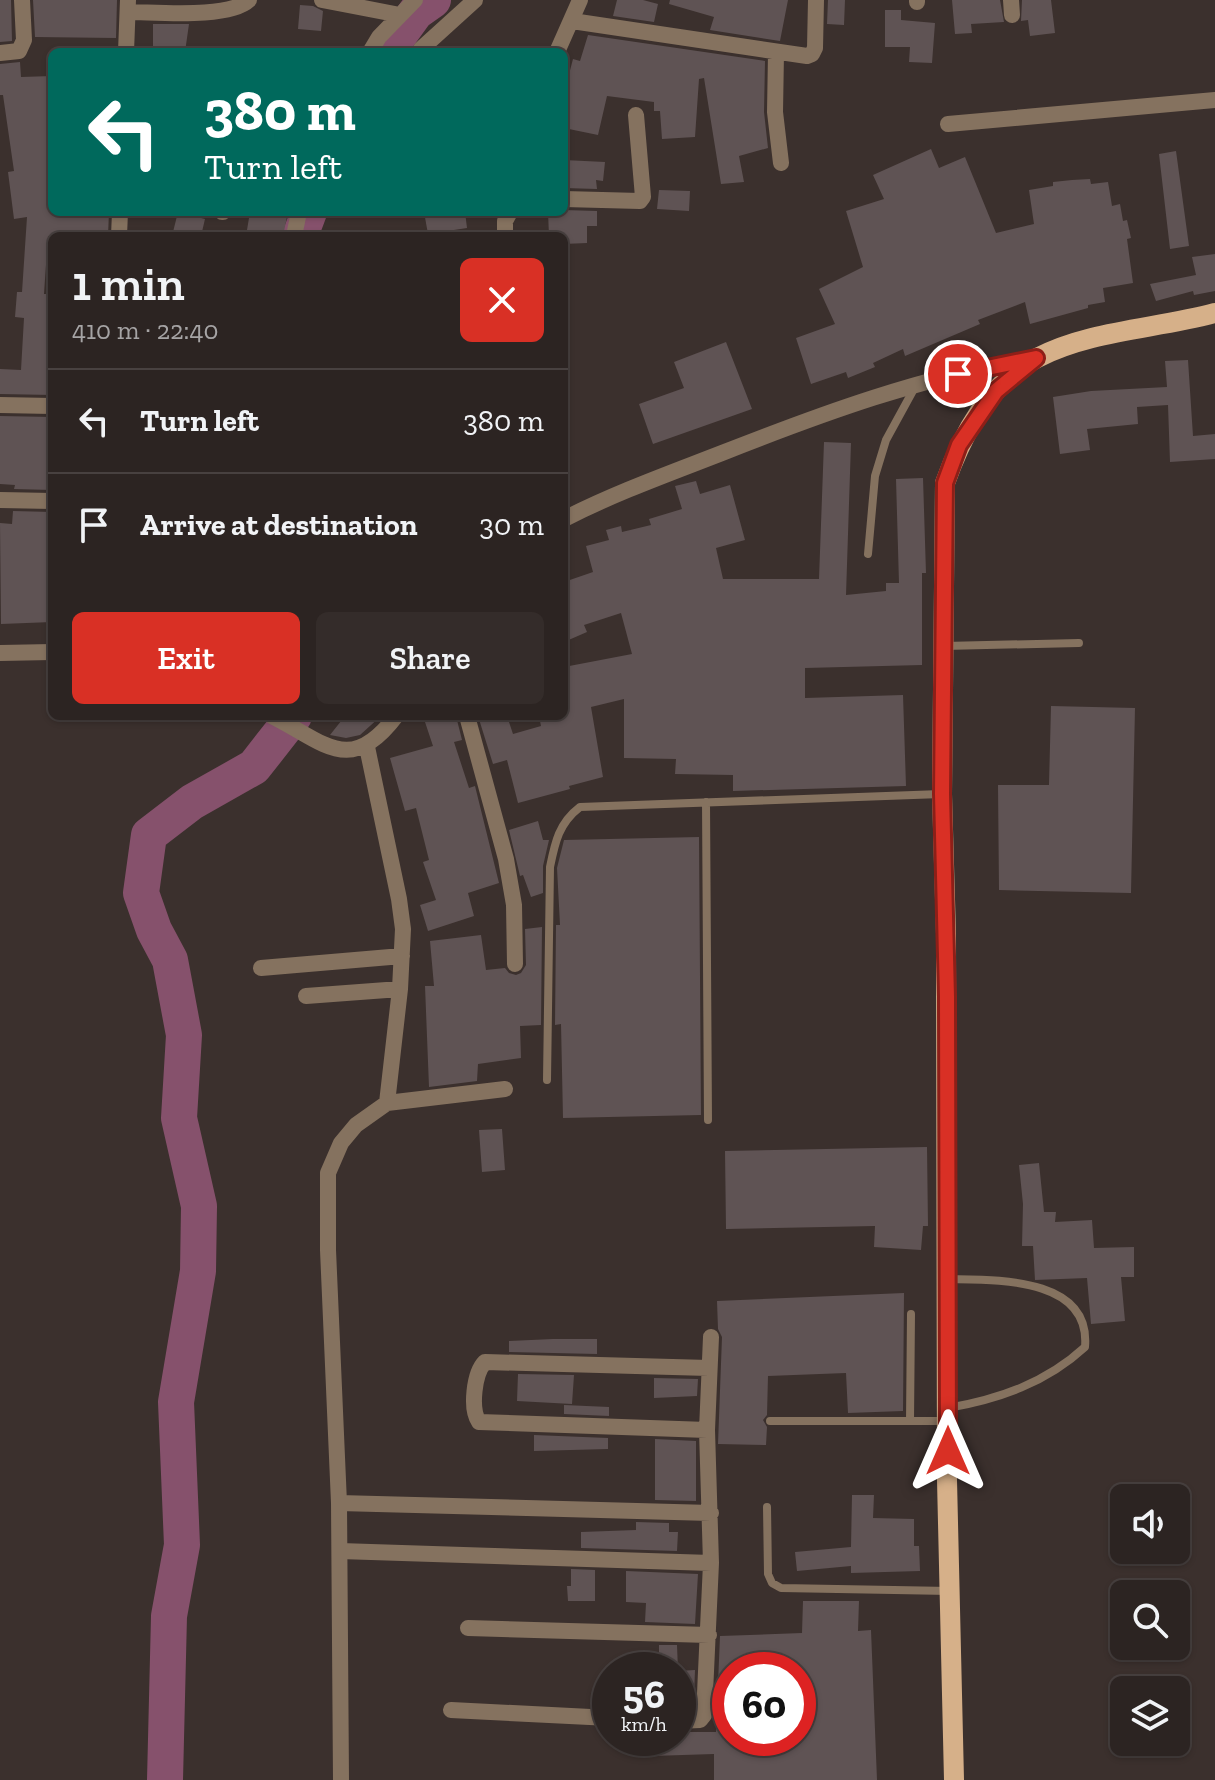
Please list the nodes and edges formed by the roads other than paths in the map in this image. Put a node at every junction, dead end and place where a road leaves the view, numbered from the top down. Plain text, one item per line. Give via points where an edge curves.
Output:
1 (22, 0) edge
2 (249, 0) edge
3 (322, 0) edge
4 (415, 0) edge
5 (475, 0) edge
6 (580, 0) edge
7 (816, 0) edge
8 (128, 6) edge
9 (400, 15) junction
10 (572, 21) junction
11 (126, 48) edge
12 (372, 48) edge
13 (422, 48) edge
14 (559, 48) edge
15 (0, 53) edge
16 (776, 53) junction
17 (1215, 100) edge
18 (636, 115) dead end
19 (948, 124) dead end
20 (781, 163) dead end
21 (568, 199) edge
22 (1215, 313) edge
23 (1036, 358) junction
24 (915, 386) junction
25 (0, 405) edge
26 (48, 406) edge
27 (0, 500) edge
28 (48, 501) edge
29 (568, 517) edge
30 (868, 554) dead end
31 (1079, 643) dead end
32 (943, 646) junction
33 (48, 652) edge
34 (0, 653) edge
35 (279, 720) edge
36 (393, 720) edge
37 (468, 720) edge
38 (367, 747) junction
39 (942, 794) junction
40 (706, 802) junction
41 (402, 956) junction
42 (515, 964) dead end
43 (261, 968) dead end
44 (400, 989) junction
45 (306, 996) dead end
46 (547, 1080) dead end
47 (505, 1089) dead end
48 (387, 1103) junction
49 (708, 1120) dead end
50 (949, 1279) junction
51 (911, 1314) dead end
52 (711, 1337) dead end
53 (709, 1368) junction
54 (948, 1415) junction
55 (770, 1421) dead end
56 (910, 1421) junction
57 (707, 1430) junction
58 (339, 1503) junction
59 (767, 1507) dead end
60 (711, 1513) junction
61 (340, 1551) junction
62 (711, 1563) junction
63 (951, 1591) junction
64 (468, 1628) dead end
65 (709, 1635) junction
66 (451, 1710) dead end
67 (592, 1717) edge
68 (696, 1720) edge
69 (341, 1780) edge
70 (954, 1780) edge

1 - 15 street via 23,44 19,51
2 - 8 street via 227,11
3 - 9 street
4 - 9 street
5 - 13 street
6 - 10 street
7 - 16 street via 812,54
8 - 11 street
9 - 12 street
10 - 14 street
10 - 16 street
16 - 20 street
17 - 19 street
18 - 21 street via 640,201
22 - 23 main road via 1078,342
23 - 24 street
23 - 32 main road via 996,391 959,445 945,483
24 - 29 street via 789,427
24 - 30 lane via 879,464
25 - 26 street
27 - 28 street
31 - 32 lane
32 - 39 main road
33 - 34 street
35 - 38 street via 335,749
36 - 38 street
37 - 42 street via 506,859 514,905
38 - 41 street via 399,899
39 - 40 lane
39 - 50 main road
40 - 46 lane via 580,807 562,825 550,867
40 - 49 lane
41 - 43 street
41 - 44 street
44 - 45 street
44 - 48 street
47 - 48 street
48 - 58 street via 356,1125 328,1173
50 - 54 main road
50 - 54 lane via 1001,1280 1051,1291 1067,1302 1086,1331 1085,1347 1066,1365 1022,1389
51 - 56 lane
52 - 53 street
53 - 57 street
53 - 57 street via 485,1362 476,1373 474,1414 479,1422
54 - 56 lane
54 - 63 main road
55 - 56 lane
57 - 60 street
58 - 60 street
58 - 61 street
59 - 63 lane via 768,1574 781,1588
60 - 62 street
61 - 62 street
61 - 69 street
62 - 65 street
63 - 70 main road
64 - 65 street
65 - 68 street via 704,1715
66 - 67 street

